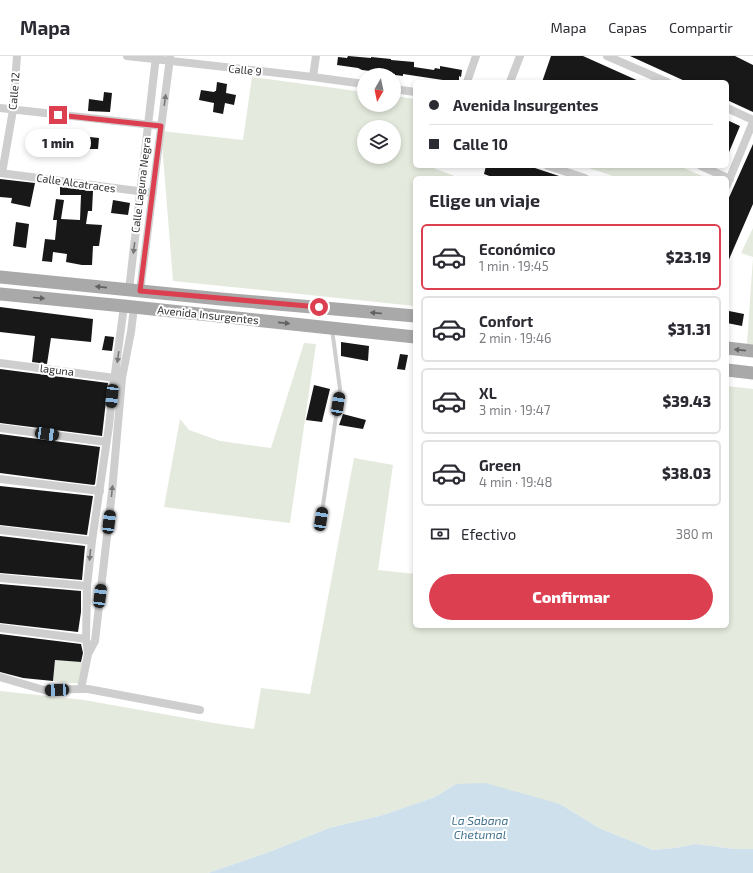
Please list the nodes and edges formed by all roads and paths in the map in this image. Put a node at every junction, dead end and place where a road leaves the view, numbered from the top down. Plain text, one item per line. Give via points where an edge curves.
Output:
1 (17, 56) edge
2 (127, 56) edge
3 (316, 56) edge
4 (476, 56) edge
5 (520, 56) edge
6 (607, 56) edge
7 (156, 58) edge
8 (170, 59) edge
9 (312, 77) junction
10 (468, 80) edge
11 (511, 80) edge
12 (662, 80) edge
13 (357, 83) edge
14 (401, 90) edge
15 (413, 92) edge
16 (0, 108) edge
17 (729, 109) edge
18 (13, 110) junction
19 (753, 121) edge
20 (148, 124) junction
21 (161, 126) junction
22 (554, 168) edge
23 (704, 168) edge
24 (1, 173) edge
25 (579, 176) edge
26 (718, 176) edge
27 (729, 182) edge
28 (140, 192) junction
29 (153, 193) junction
30 (0, 277) edge
31 (134, 290) junction
32 (0, 294) edge
33 (221, 299) junction
34 (129, 306) junction
35 (333, 309) junction
36 (219, 316) junction
37 (413, 316) edge
38 (332, 328) junction
39 (413, 337) edge
40 (729, 348) edge
41 (753, 351) edge
42 (0, 363) edge
43 (729, 370) edge
44 (753, 373) edge
45 (115, 378) junction
46 (0, 428) edge
47 (106, 442) junction
48 (0, 479) edge
49 (100, 491) junction
50 (321, 519) dead end
51 (0, 530) edge
52 (92, 541) junction
53 (0, 578) edge
54 (87, 586) junction
55 (0, 628) edge
56 (86, 639) junction
57 (88, 654) junction
58 (0, 678) edge
59 (81, 689) junction
60 (200, 710) dead end

1 - 18 street, Calle 12
2 - 7 street, Calle 9
3 - 9 street
4 - 10 street
5 - 11 street
6 - 12 street
7 - 8 street, Calle 9
7 - 20 street, Calle Laguna Negra
8 - 9 street, Calle 9
21 -> 8 street, Calle Laguna Negra
9 - 13 street, Calle 9
14 - 15 street
16 - 18 street
17 - 19 street
18 - 20 street
18 - 24 street, Calle 12
19 - 27 street
20 - 21 street
20 - 28 street, Calle Laguna Negra
21 - 29 street, Calle Laguna Negra
22 - 25 street
23 - 26 street
24 - 28 street, Calle Alcatraces
28 - 29 street, Calle Alcatraces
28 -> 31 street, Calle Laguna Negra
29 - 31 street, Calle Laguna Negra
31 -> 30 main road, Avenida Insurgentes
31 - 33 main road, Avenida Insurgentes
32 -> 34 main road, Avenida Insurgentes
33 - 35 main road, Avenida Insurgentes
33 - 36 main road
34 - 36 main road, Avenida Insurgentes
34 -> 45 street
57 -> 34 street via 95,641 122,378 131,332
37 -> 35 main road, Avenida Insurgentes
35 - 38 main road
36 -> 38 main road, Avenida Insurgentes
38 - 39 main road, Avenida Insurgentes
38 - 50 lane via 340,389
41 -> 40 main road
42 - 45 street, laguna
43 - 44 main road
45 - 47 street
46 - 47 street
47 - 49 street
48 - 49 street
49 - 52 street
51 - 52 street
52 -> 54 street
53 - 54 street
54 - 56 street
55 - 56 street
56 - 57 street
57 - 59 street
58 - 59 street via 44,690
59 - 60 street

